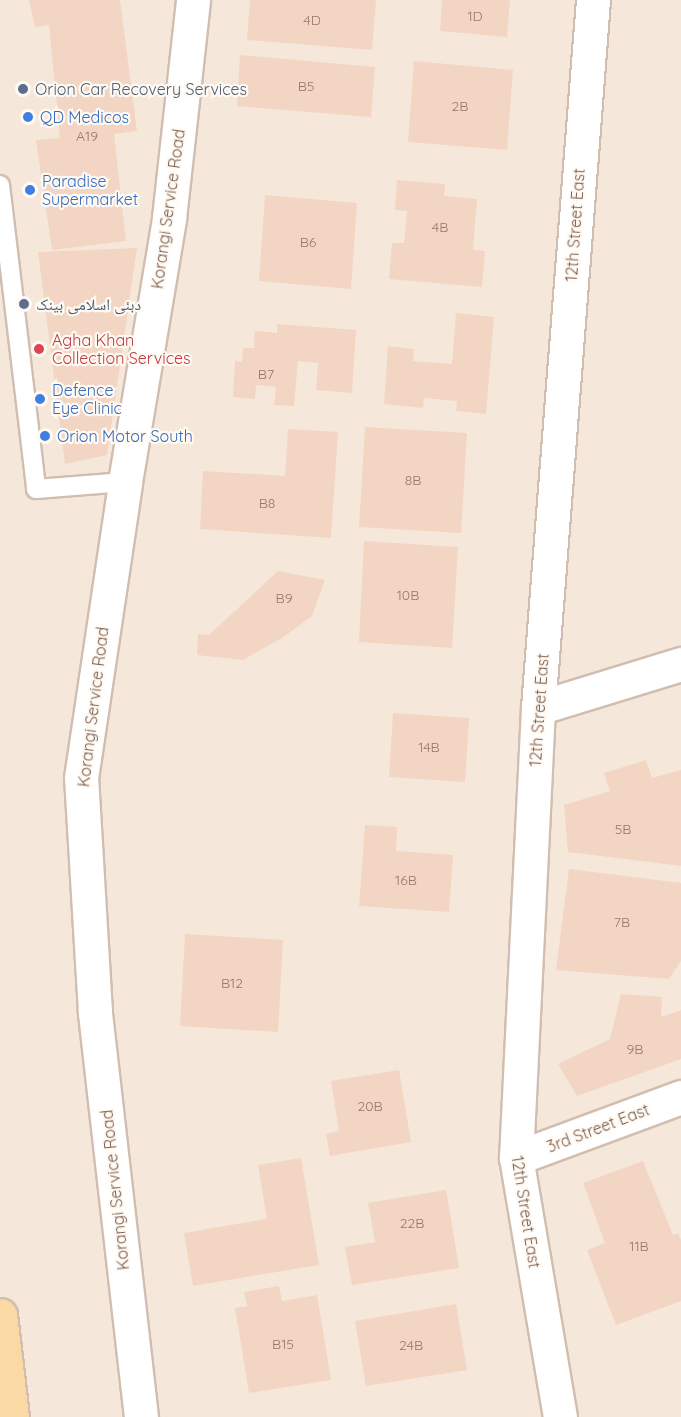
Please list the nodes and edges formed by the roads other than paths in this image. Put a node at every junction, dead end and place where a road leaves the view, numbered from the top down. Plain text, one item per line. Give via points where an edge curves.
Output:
1 (193, 0) edge
2 (593, 0) edge
3 (0, 185) edge
4 (125, 482) junction
5 (681, 664) edge
6 (538, 708) junction
7 (681, 1097) edge
8 (516, 1158) junction
9 (0, 1316) edge
10 (12, 1417) edge
11 (141, 1417) edge
12 (560, 1417) edge

1 - 4 street, Korangi Service Road via 169,218
2 - 6 street, 12th Street East
3 - 4 lane via 36,489
4 - 11 street, Korangi Service Road via 81,778 95,1012
5 - 6 street
6 - 8 street, 12th Street East
7 - 8 street, 3rd Street East
8 - 12 street, 12th Street East
9 - 10 main road

